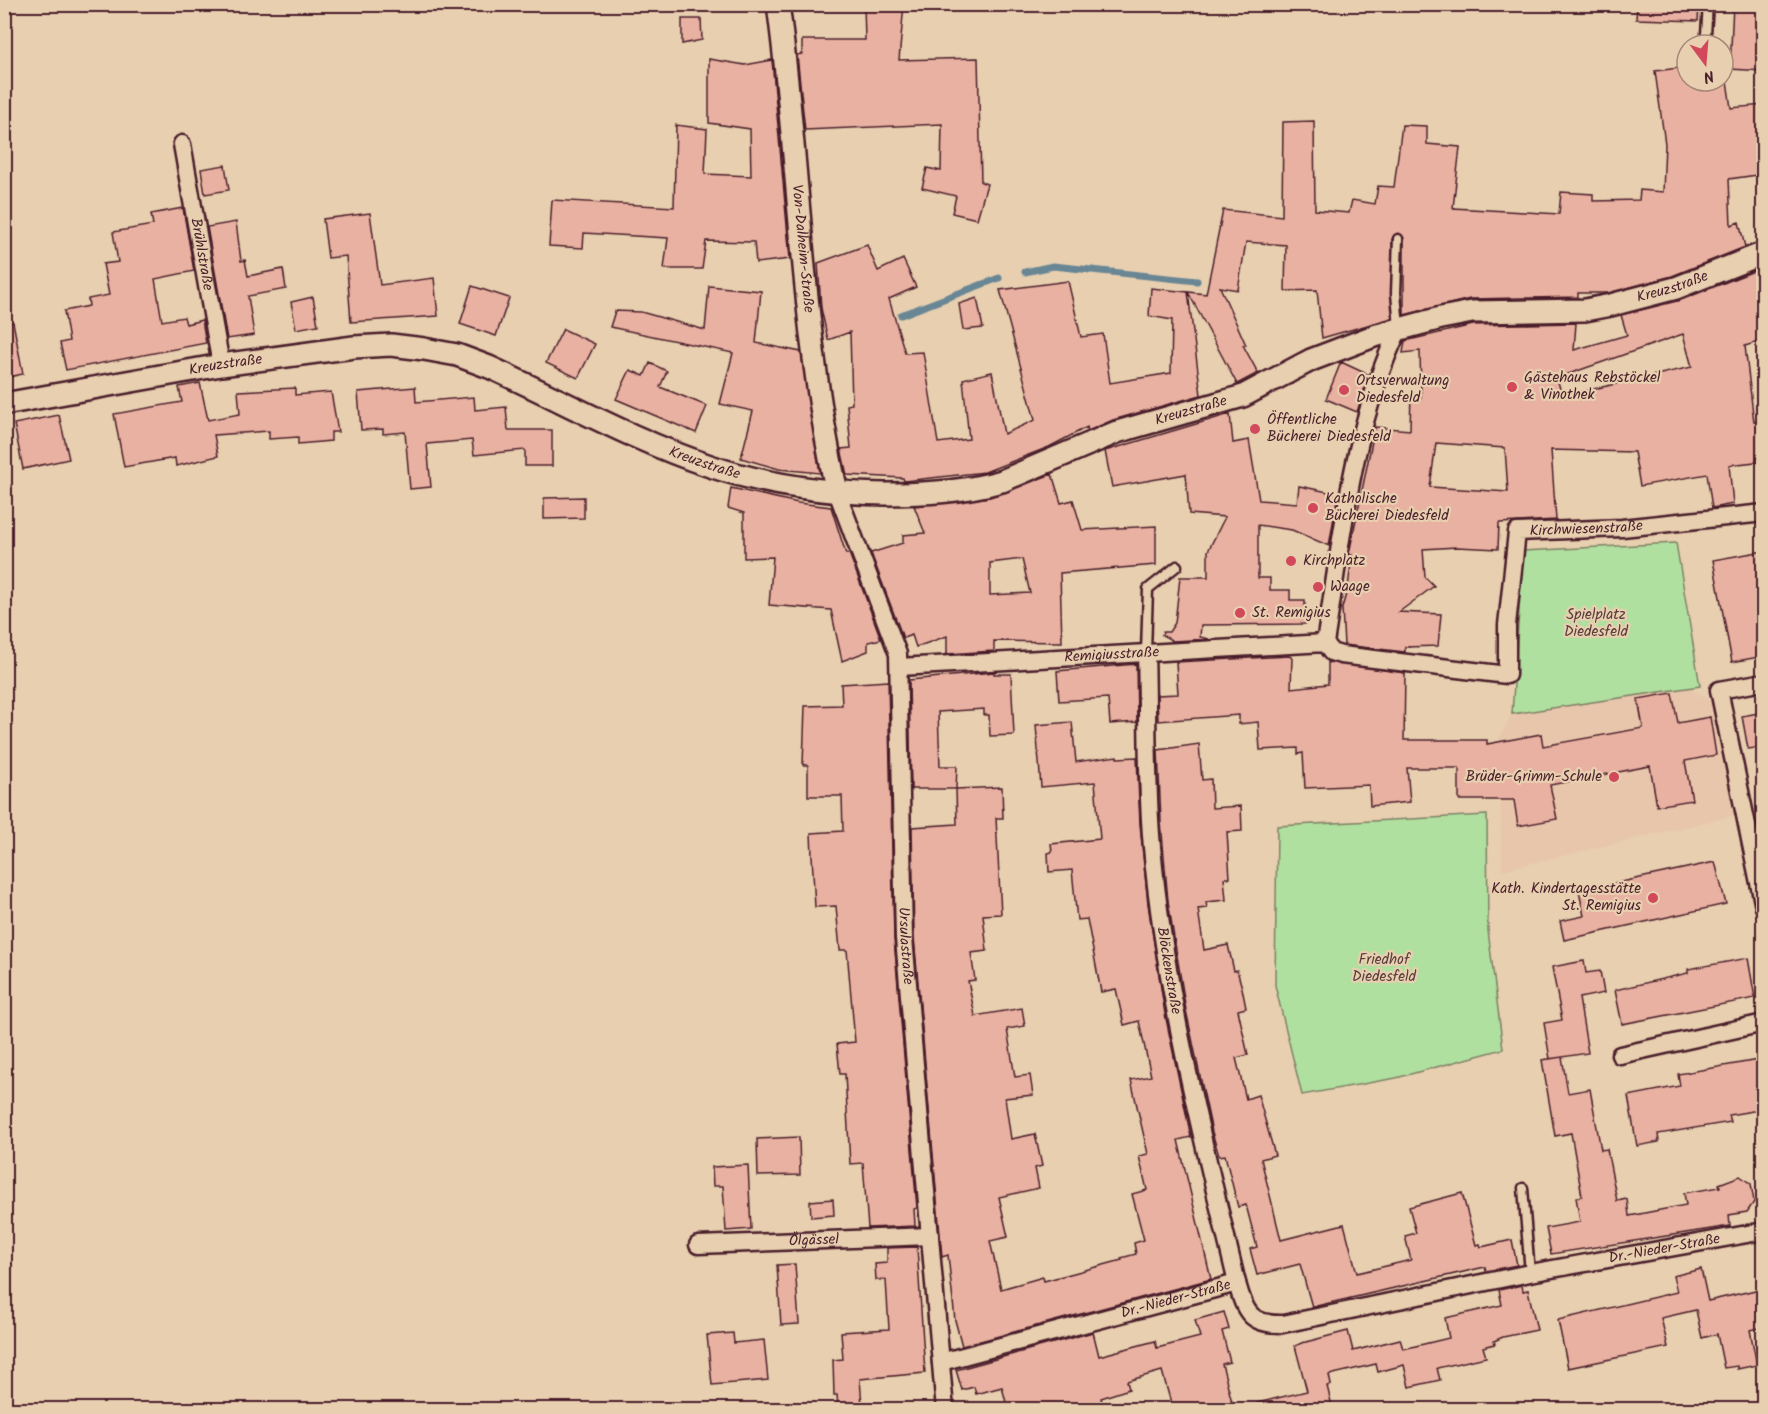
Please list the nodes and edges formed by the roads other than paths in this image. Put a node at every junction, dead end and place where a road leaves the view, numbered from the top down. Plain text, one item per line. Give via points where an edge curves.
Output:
1 (778, 4) edge
2 (1708, 4) edge
3 (1706, 33) edge
4 (182, 144) dead end
5 (1398, 239) dead end
6 (1764, 253) edge
7 (1399, 329) junction
8 (220, 365) junction
9 (4, 404) edge
10 (837, 492) junction
11 (1764, 513) edge
12 (1177, 566) dead end
13 (1325, 643) junction
14 (1146, 652) junction
15 (899, 667) junction
16 (1764, 682) edge
17 (1764, 907) edge
18 (1764, 1023) edge
19 (1620, 1055) dead end
20 (1523, 1188) dead end
21 (1764, 1231) edge
22 (930, 1236) junction
23 (698, 1245) dead end
24 (1530, 1273) junction
25 (1237, 1283) junction
26 (941, 1362) junction
27 (945, 1410) edge

1 - 10 street, Von-Dalheim-Straße via 814,353
2 - 3 lane
4 - 8 street, Brühlstraße
5 - 7 lane
6 - 7 street, Kreuzstraße via 1676,288 1611,305 1586,310 1472,312
7 - 10 street, Kreuzstraße via 1339,348 1243,396 1117,432 982,487 934,493
7 - 13 street via 1381,366 1357,458
8 - 9 street, Kreuzstraße
8 - 10 street, Kreuzstraße via 391,345 446,353 489,367 709,466 777,484
10 - 15 street, Ursulastraße via 894,642
11 - 13 street, Kirchwiesenstraße via 1622,528 1517,532 1507,625 1507,675 1341,655 1331,652
12 - 14 lane via 1148,589
13 - 14 street, Remigiusstraße
14 - 15 street, Remigiusstraße
14 - 25 street, Blöckenstraße via 1152,846 1169,974
15 - 22 street, Ursulastraße via 904,938
16 - 17 street via 1719,690
18 - 19 street
20 - 24 lane
21 - 24 street, Dr.-Nieder-Straße
22 - 23 street, Ölgässel
22 - 26 street, Ursulastraße
24 - 25 street, Dr.-Nieder-Straße via 1284,1324 1258,1322 1246,1310
25 - 26 street, Dr.-Nieder-Straße
26 - 27 street, Ursulastraße

